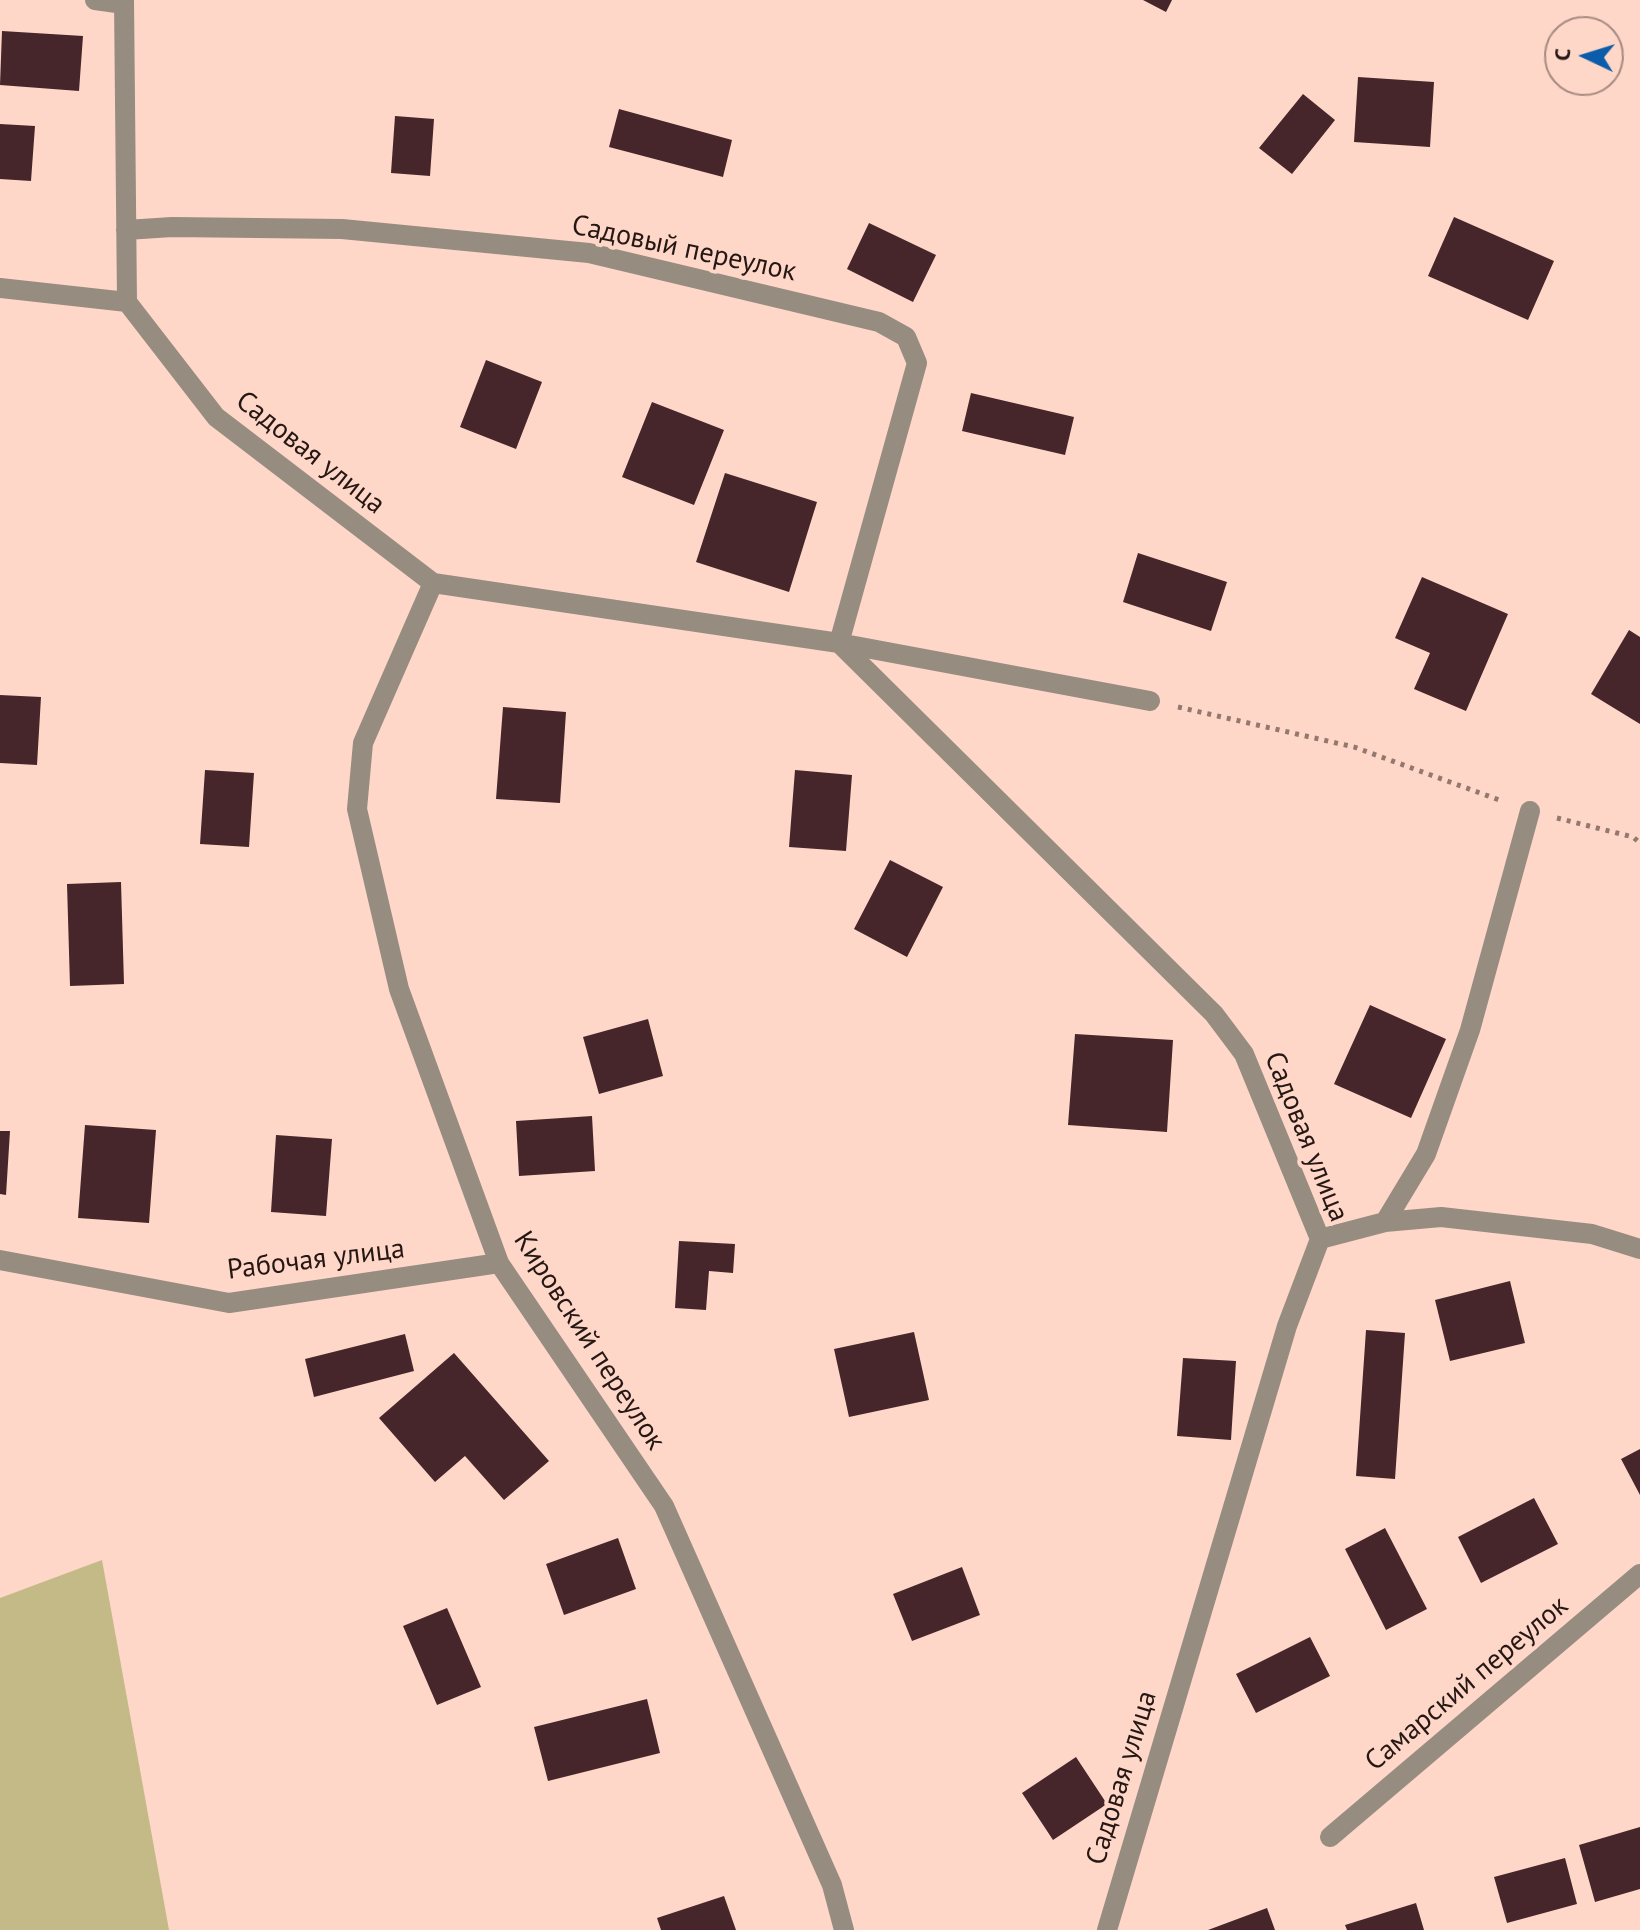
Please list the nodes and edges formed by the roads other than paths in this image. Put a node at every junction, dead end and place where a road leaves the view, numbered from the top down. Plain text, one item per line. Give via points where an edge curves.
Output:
1 (95, 0) edge
2 (124, 2) edge
3 (126, 230) junction
4 (0, 288) edge
5 (127, 302) junction
6 (433, 583) junction
7 (839, 643) junction
8 (1150, 701) road end
9 (1530, 811) road end
10 (1385, 1222) junction
11 (1320, 1239) junction
12 (1640, 1249) edge
13 (0, 1260) edge
14 (499, 1263) junction
15 (1640, 1574) edge
16 (1330, 1837) dead end
17 (844, 1930) edge
18 (1107, 1930) edge

1 - 2 street
2 - 3 street
3 - 5 street
3 - 7 street, Садовый переулок via 342,229 589,253 879,322 906,337 917,363
4 - 5 street
5 - 6 street, Садовая улица via 216,417
6 - 7 street
6 - 14 street, Кировский переулок via 363,743 357,809 399,989
7 - 8 street
7 - 11 street, Садовая улица via 1214,1014 1244,1054
9 - 10 street via 1465,1044 1426,1154
10 - 11 street
10 - 12 street via 1441,1217 1592,1234
11 - 18 street, Садовая улица via 1287,1326
13 - 14 street, Рабочая улица via 229,1303
14 - 17 street, Кировский переулок via 664,1506 832,1885
15 - 16 street, Самарский переулок

